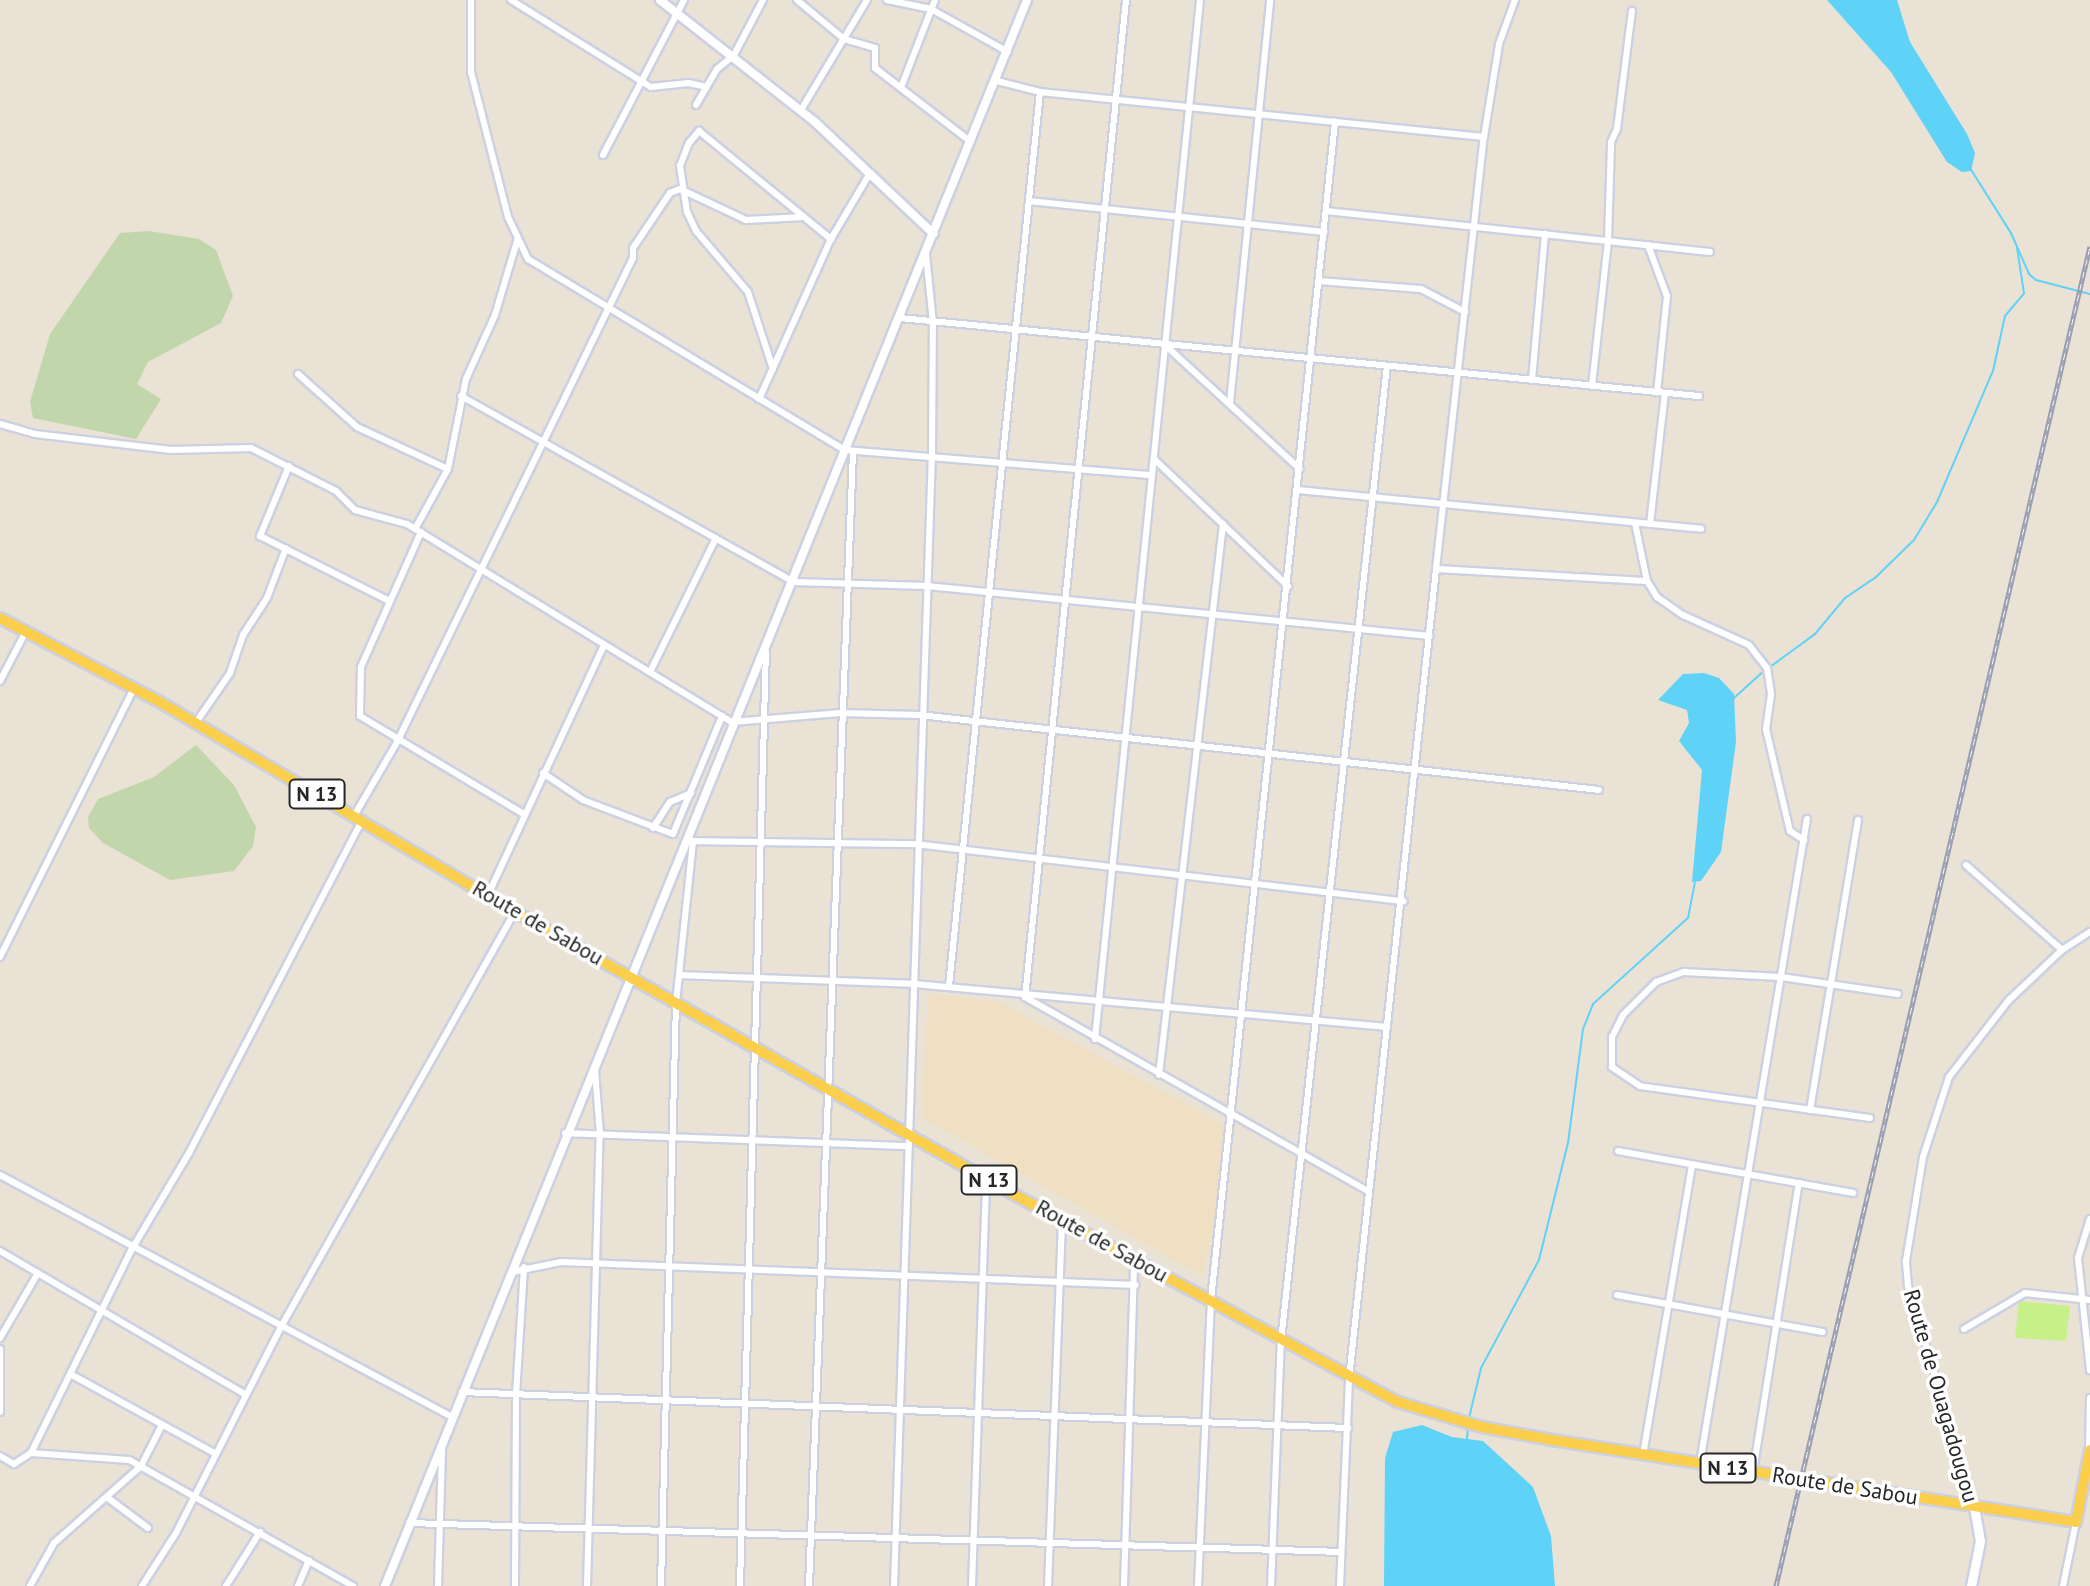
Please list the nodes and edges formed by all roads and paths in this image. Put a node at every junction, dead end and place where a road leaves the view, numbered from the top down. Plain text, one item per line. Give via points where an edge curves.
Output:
1 (471, 0) edge
2 (511, 0) edge
3 (660, 0) edge
4 (684, 0) edge
5 (763, 0) edge
6 (797, 0) edge
7 (867, 0) edge
8 (887, 0) edge
9 (935, 0) edge
10 (1027, 0) edge
11 (1126, 0) edge
12 (1200, 0) edge
13 (1270, 0) edge
14 (1515, 0) edge
15 (931, 9) junction
16 (678, 11) junction
17 (1632, 11) dead end
18 (844, 39) junction
19 (1008, 52) junction
20 (734, 55) junction
21 (997, 81) junction
22 (642, 82) junction
23 (902, 85) junction
24 (707, 87) junction
25 (1040, 92) junction
26 (1115, 99) junction
27 (696, 105) dead end
28 (1189, 107) junction
29 (801, 110) junction
30 (1259, 114) junction
31 (1335, 122) junction
32 (1484, 137) junction
33 (971, 142) junction
34 (603, 155) dead end
35 (870, 172) junction
36 (680, 189) junction
37 (1029, 201) junction
38 (1104, 209) junction
39 (1326, 211) junction
40 (804, 217) junction
41 (1178, 217) junction
42 (1248, 224) junction
43 (1474, 227) junction
44 (1324, 232) junction
45 (934, 234) junction
46 (1545, 234) junction
47 (518, 238) junction
48 (831, 239) junction
49 (1608, 240) junction
50 (1648, 245) junction
51 (1710, 252) dead end
52 (926, 254) junction
53 (1319, 281) junction
54 (608, 308) junction
55 (1465, 312) junction
56 (900, 318) junction
57 (933, 323) junction
58 (1016, 331) junction
59 (1091, 338) junction
60 (1165, 345) junction
61 (1235, 352) junction
62 (1311, 359) junction
63 (1387, 366) junction
64 (773, 369) junction
65 (1459, 373) junction
66 (298, 374) dead end
67 (1532, 380) junction
68 (1592, 386) junction
69 (1661, 393) junction
70 (461, 396) junction
71 (1699, 396) dead end
72 (759, 399) junction
73 (1230, 403) junction
74 (0, 424) edge
75 (542, 440) junction
76 (849, 451) junction
77 (932, 454) junction
78 (1154, 459) junction
79 (1002, 461) junction
80 (289, 466) junction
81 (1078, 468) junction
82 (448, 469) junction
83 (1300, 469) junction
84 (1152, 475) junction
85 (1298, 490) junction
86 (1373, 497) junction
87 (1444, 504) junction
88 (1635, 523) junction
89 (1223, 524) junction
90 (1650, 524) junction
91 (1701, 529) dead end
92 (418, 530) junction
93 (716, 538) junction
94 (286, 548) junction
95 (1436, 569) junction
96 (477, 570) junction
97 (1647, 581) junction
98 (794, 582) junction
99 (846, 583) junction
100 (927, 586) junction
101 (1288, 586) junction
102 (989, 592) junction
103 (387, 600) junction
104 (1065, 600) junction
105 (1139, 607) junction
106 (1212, 615) junction
107 (0, 618) edge
108 (1284, 622) junction
109 (1358, 629) junction
110 (26, 630) junction
111 (1430, 636) junction
112 (766, 644) junction
113 (604, 645) junction
114 (650, 672) junction
115 (0, 681) edge
116 (134, 688) junction
117 (841, 713) junction
118 (919, 715) junction
119 (722, 716) junction
120 (763, 717) junction
121 (976, 721) junction
122 (732, 722) junction
123 (195, 724) junction
124 (1052, 730) junction
125 (1125, 739) junction
126 (397, 742) junction
127 (1197, 747) junction
128 (1271, 756) junction
129 (1344, 765) junction
130 (543, 773) junction
131 (1417, 773) junction
132 (1599, 790) dead end
133 (691, 793) junction
134 (524, 814) junction
135 (358, 818) junction
136 (1807, 819) dead end
137 (1858, 820) dead end
138 (653, 828) junction
139 (1804, 840) junction
140 (689, 841) junction
141 (762, 843) junction
142 (836, 844) junction
143 (916, 844) junction
144 (963, 849) junction
145 (1039, 858) junction
146 (1966, 865) dead end
147 (1112, 867) junction
148 (1182, 875) junction
149 (1258, 884) junction
150 (1330, 892) junction
151 (488, 895) junction
152 (1404, 901) junction
153 (515, 912) junction
154 (2090, 932) edge
155 (2062, 950) junction
156 (0, 957) edge
157 (682, 975) junction
158 (759, 975) junction
159 (631, 976) junction
160 (1781, 977) junction
161 (832, 979) junction
162 (914, 984) junction
163 (1831, 984) junction
164 (949, 986) junction
165 (1898, 994) dead end
166 (1025, 997) junction
167 (676, 1003) junction
168 (1098, 1003) junction
169 (1167, 1009) junction
170 (1244, 1016) junction
171 (1316, 1021) junction
172 (1387, 1027) junction
173 (1095, 1039) junction
174 (758, 1049) junction
175 (595, 1058) junction
176 (1159, 1075) junction
177 (827, 1088) junction
178 (1760, 1103) junction
179 (1810, 1110) junction
180 (1234, 1117) junction
181 (1870, 1118) dead end
182 (565, 1133) junction
183 (600, 1134) junction
184 (676, 1137) junction
185 (755, 1140) junction
186 (908, 1140) junction
187 (825, 1142) junction
188 (1618, 1151) dead end
189 (1302, 1156) junction
190 (1692, 1164) junction
191 (1749, 1174) junction
192 (0, 1175) edge
193 (986, 1178) junction
194 (1799, 1183) junction
195 (1368, 1191) junction
196 (1853, 1193) dead end
197 (1063, 1218) junction
198 (2090, 1219) edge
199 (132, 1249) junction
200 (0, 1251) edge
201 (1134, 1260) junction
202 (596, 1263) junction
203 (671, 1266) junction
204 (524, 1267) junction
205 (749, 1270) junction
206 (38, 1273) junction
207 (508, 1273) junction
208 (821, 1273) junction
209 (903, 1276) junction
210 (983, 1279) junction
211 (1059, 1282) junction
212 (1136, 1285) junction
213 (1617, 1295) dead end
214 (1211, 1300) junction
215 (2086, 1300) edge
216 (1669, 1304) junction
217 (104, 1312) junction
218 (1725, 1314) junction
219 (1777, 1324) junction
220 (282, 1325) junction
221 (1964, 1329) dead end
222 (1823, 1332) dead end
223 (1, 1336) edge
224 (1281, 1341) junction
225 (0, 1349) edge
226 (2090, 1370) edge
227 (72, 1375) junction
228 (1349, 1379) junction
229 (462, 1392) junction
230 (246, 1395) junction
231 (516, 1395) junction
232 (591, 1398) junction
233 (2090, 1398) edge
234 (667, 1401) junction
235 (746, 1404) junction
236 (816, 1407) junction
237 (0, 1410) edge
238 (899, 1410) junction
239 (978, 1413) junction
240 (452, 1417) junction
241 (1054, 1417) junction
242 (1131, 1420) junction
243 (1204, 1423) junction
244 (162, 1425) junction
245 (1278, 1426) junction
246 (1348, 1428) junction
247 (442, 1441) junction
248 (2089, 1450) edge
249 (31, 1453) junction
250 (216, 1454) junction
251 (1643, 1455) junction
252 (0, 1456) edge
253 (1700, 1464) junction
254 (141, 1466) junction
255 (1753, 1472) junction
256 (195, 1495) junction
257 (108, 1498) junction
258 (1974, 1507) junction
259 (2076, 1522) junction
260 (409, 1523) junction
261 (440, 1524) junction
262 (515, 1527) junction
263 (148, 1528) dead end
264 (588, 1529) junction
265 (663, 1531) junction
266 (260, 1532) junction
267 (742, 1533) junction
268 (811, 1536) junction
269 (895, 1538) junction
270 (973, 1540) junction
271 (1049, 1543) junction
272 (1126, 1545) junction
273 (1199, 1547) junction
274 (1273, 1549) junction
275 (1340, 1552) junction
276 (309, 1560) junction
277 (30, 1586) edge
278 (142, 1586) edge
279 (226, 1586) edge
280 (298, 1586) edge
281 (353, 1586) edge
282 (385, 1586) edge
283 (438, 1586) edge
284 (515, 1586) edge
285 (587, 1586) edge
286 (661, 1586) edge
287 (740, 1586) edge
288 (809, 1586) edge
289 (894, 1586) edge
290 (972, 1586) edge
291 (1048, 1586) edge
292 (1124, 1586) edge
293 (1198, 1586) edge
294 (1271, 1586) edge
295 (1340, 1586) edge
296 (1971, 1586) edge
297 (2063, 1586) edge

1 - 47 street via 471,72
2 - 22 street
3 - 16 street
4 - 16 street
5 - 20 street
6 - 18 street
7 - 18 street
8 - 15 street
9 - 15 street
10 - 19 street
11 - 26 street
12 - 28 street
13 - 30 street
14 - 32 street via 1499,44
15 - 19 street
15 - 23 street
16 - 20 street
16 - 22 street
17 - 49 street via 1611,142
18 - 23 street via 875,48 875,68
18 - 29 street
19 - 21 street
20 - 24 street
20 - 29 street
21 - 25 street
21 - 33 street
22 - 24 street
22 - 34 street
23 - 33 street
24 - 27 street
25 - 26 street
25 - 37 street
26 - 28 street
26 - 38 street
28 - 30 street
28 - 41 street
29 - 35 street
30 - 31 street
30 - 42 street
31 - 32 street
31 - 39 street
32 - 43 street
33 - 45 street
35 - 45 street
35 - 48 street
36 - 40 street via 746,220
36 - 40 street via 680,166 699,131
36 - 54 street via 670,193 640,237
36 - 64 street via 696,231 748,292
37 - 38 street
37 - 58 street
38 - 41 street
38 - 59 street
39 - 43 street
39 - 44 street
40 - 48 street
41 - 42 street
41 - 60 street
42 - 44 street
42 - 61 street
43 - 46 street
43 - 55 street
44 - 53 street
45 - 52 street
46 - 49 street
46 - 67 street
47 - 54 street via 528,259
47 - 70 street via 511,273
48 - 64 street
49 - 50 street
49 - 68 street
50 - 51 street
50 - 69 street via 1667,296
52 - 56 street
52 - 57 street
53 - 55 street via 1421,289
53 - 62 street
54 - 72 street
54 - 75 street
55 - 65 street
56 - 57 street
56 - 76 street
57 - 58 street
57 - 77 street
58 - 59 street
58 - 79 street
59 - 60 street
59 - 81 street
60 - 61 street
60 - 73 street
60 - 78 street
61 - 62 street
61 - 73 street
62 - 63 street
62 - 83 street
63 - 65 street
63 - 86 street
64 - 72 street
65 - 67 street
65 - 87 street
66 - 82 street via 357,427
67 - 68 street
68 - 69 street
69 - 71 street
69 - 90 street
70 - 75 street
70 - 82 street
72 - 76 street
73 - 83 street
74 - 80 street via 35,434 171,450 251,448
75 - 93 street
75 - 96 street
76 - 77 street
76 - 98 street
76 - 99 street
77 - 79 street
77 - 100 street
78 - 84 street
78 - 89 street
79 - 81 street
79 - 102 street
80 - 92 street via 336,491 355,510
80 - 94 street via 260,536
81 - 84 street
81 - 104 street
82 - 92 street
83 - 85 street
84 - 105 street
85 - 86 street
85 - 101 street
86 - 87 street
86 - 109 street
87 - 88 street
87 - 95 street
88 - 90 street
88 - 97 street
89 - 101 street
89 - 106 street
90 - 91 street
92 - 96 street
92 - 103 street
93 - 98 street
93 - 114 street
94 - 103 street
94 - 123 street via 230,673
95 - 97 street
95 - 111 street
96 - 113 street
96 - 126 street
97 - 139 street via 1657,597 1749,645 1765,664 1766,729 1790,831
98 - 99 street
98 - 112 street
99 - 100 street
99 - 117 street
100 - 102 street
100 - 118 street
101 - 108 street
102 - 104 street
102 - 121 street
103 - 126 street via 361,667 360,716
104 - 105 street
104 - 124 street
105 - 106 street
105 - 125 street
106 - 108 street
106 - 127 street
107 - 110 main road, Route de Sabou / N 13
108 - 109 street
108 - 128 street
109 - 111 street
109 - 129 street
110 - 115 street
110 - 116 main road, Route de Sabou / N 13
111 - 131 street
112 - 120 street
112 - 122 street
113 - 114 street
113 - 130 street
114 - 119 street
116 - 123 main road, Route de Sabou / N 13
116 - 156 street
117 - 118 street
117 - 120 street
117 - 142 street
118 - 121 street
118 - 143 street
119 - 122 street
119 - 133 street
120 - 122 street
120 - 141 street
121 - 124 street
121 - 144 street
122 - 140 street
123 - 135 main road, Route de Sabou / N 13
124 - 125 street
124 - 145 street
125 - 127 street
125 - 147 street
126 - 134 street
126 - 135 street
127 - 128 street
127 - 148 street
128 - 129 street
128 - 149 street
129 - 131 street
129 - 150 street
130 - 134 street
130 - 138 street via 583,800
131 - 132 street
131 - 152 street
133 - 138 street via 670,802
133 - 138 street via 673,834
134 - 151 street
135 - 151 main road, Route de Sabou / N 13
135 - 199 street via 189,1153
136 - 139 street
137 - 163 street
139 - 160 street
140 - 141 street
140 - 157 street
140 - 159 street
141 - 142 street
141 - 158 street
142 - 143 street
142 - 161 street
143 - 144 street
143 - 162 street
144 - 145 street
144 - 164 street
145 - 147 street
145 - 166 street
146 - 155 street
147 - 148 street
147 - 168 street
148 - 149 street
148 - 169 street
149 - 150 street
149 - 170 street
150 - 152 street
150 - 171 street
151 - 153 main road, Route de Sabou / N 13
152 - 172 street
153 - 159 main road, Route de Sabou / N 13
153 - 220 street
154 - 155 street, Route de Ouagadougou
155 - 258 street, Route de Ouagadougou via 2009,1000 1949,1077 1923,1157 1906,1261 1911,1299
157 - 158 street
157 - 167 street
158 - 161 street
158 - 174 street
159 - 167 main road, Route de Sabou / N 13
159 - 175 street
160 - 163 street
160 - 178 street
160 - 178 street via 1697,971 1667,976 1623,1015 1612,1037 1612,1067 1634,1083
161 - 162 street
161 - 177 street
162 - 164 street
162 - 186 street
163 - 165 street
163 - 179 street
164 - 166 street
166 - 168 street
166 - 173 street
167 - 174 main road, Route de Sabou / N 13
167 - 184 street
168 - 169 street
168 - 173 street
169 - 170 street
169 - 176 street
170 - 171 street
170 - 180 street
171 - 172 street
171 - 189 street
172 - 195 street
173 - 176 street
174 - 177 main road, Route de Sabou / N 13
174 - 185 street
175 - 182 street
175 - 183 street
176 - 180 street
177 - 186 main road, Route de Sabou / N 13
177 - 187 street
178 - 179 street
178 - 191 street
179 - 181 street
180 - 189 street
180 - 214 street
182 - 183 street
182 - 207 street
183 - 184 street
183 - 202 street
184 - 185 street
184 - 203 street
185 - 187 street
185 - 205 street
186 - 187 street
186 - 193 main road, Route de Sabou / N 13
186 - 209 street
187 - 208 street
188 - 190 street
189 - 195 street
189 - 224 street
190 - 191 street
190 - 216 street
191 - 194 street
191 - 218 street
192 - 199 street
193 - 197 main road, Route de Sabou / N 13
193 - 210 street
194 - 196 street
194 - 219 street
195 - 228 street
197 - 201 main road, Route de Sabou / N 13
197 - 211 street
198 - 215 street via 2078,1258
199 - 217 street
199 - 220 street
200 - 206 street
201 - 212 street
201 - 214 main road, Route de Sabou / N 13
202 - 203 street
202 - 204 street
202 - 232 street
203 - 205 street
203 - 234 street
204 - 207 street
204 - 231 street
205 - 208 street
205 - 235 street
206 - 217 street
206 - 223 street
207 - 229 street
208 - 209 street
208 - 236 street
209 - 210 street
209 - 238 street
210 - 211 street
210 - 239 street
211 - 212 street
211 - 241 street
212 - 242 street
213 - 216 street
214 - 224 main road, Route de Sabou / N 13
214 - 243 street
215 - 221 street via 2025,1293
215 - 226 street
216 - 218 street
216 - 251 street
217 - 227 street
217 - 230 street
218 - 219 street
218 - 253 street
219 - 222 street
219 - 255 street
220 - 230 street
220 - 240 street
224 - 228 main road, Route de Sabou / N 13
224 - 245 street
225 - 237 street
227 - 244 street
227 - 249 street
228 - 246 street
228 - 251 main road, Route de Sabou / N 13 via 1482,1427
229 - 231 street
229 - 240 street
230 - 250 street
231 - 232 street
231 - 262 street
232 - 234 street
232 - 264 street
233 - 248 street
234 - 235 street
234 - 265 street
235 - 236 street
235 - 267 street
236 - 238 street
236 - 268 street
238 - 239 street
238 - 269 street
239 - 241 street
239 - 270 street
240 - 247 street
241 - 242 street
241 - 271 street
242 - 243 street
242 - 272 street
243 - 245 street
243 - 273 street
244 - 250 street
244 - 254 street
245 - 246 street
245 - 274 street
246 - 275 street
247 - 260 street
247 - 261 street
248 - 259 main road
249 - 252 street via 14,1464
249 - 254 street via 129,1460
250 - 256 street
251 - 253 main road, Route de Sabou / N 13
253 - 255 main road, Route de Sabou / N 13
254 - 256 street
254 - 257 street
255 - 258 main road, Route de Sabou / N 13
256 - 266 street
256 - 278 street
257 - 263 street
257 - 277 street via 54,1543
258 - 259 main road, Route de Sabou / N 13
258 - 296 main road, Route de Ouagadougou via 1980,1541
259 - 297 street
260 - 261 street
260 - 282 street
261 - 262 street
261 - 283 street
262 - 264 street
262 - 284 street
264 - 265 street
264 - 285 street
265 - 267 street
265 - 286 street
266 - 276 street
266 - 279 street
267 - 268 street
267 - 287 street
268 - 269 street
268 - 288 street
269 - 270 street
269 - 289 street
270 - 271 street
270 - 290 street
271 - 272 street
271 - 291 street
272 - 273 street
272 - 292 street
273 - 274 street
273 - 293 street
274 - 275 street
274 - 294 street
275 - 295 street
276 - 280 street
276 - 281 street

